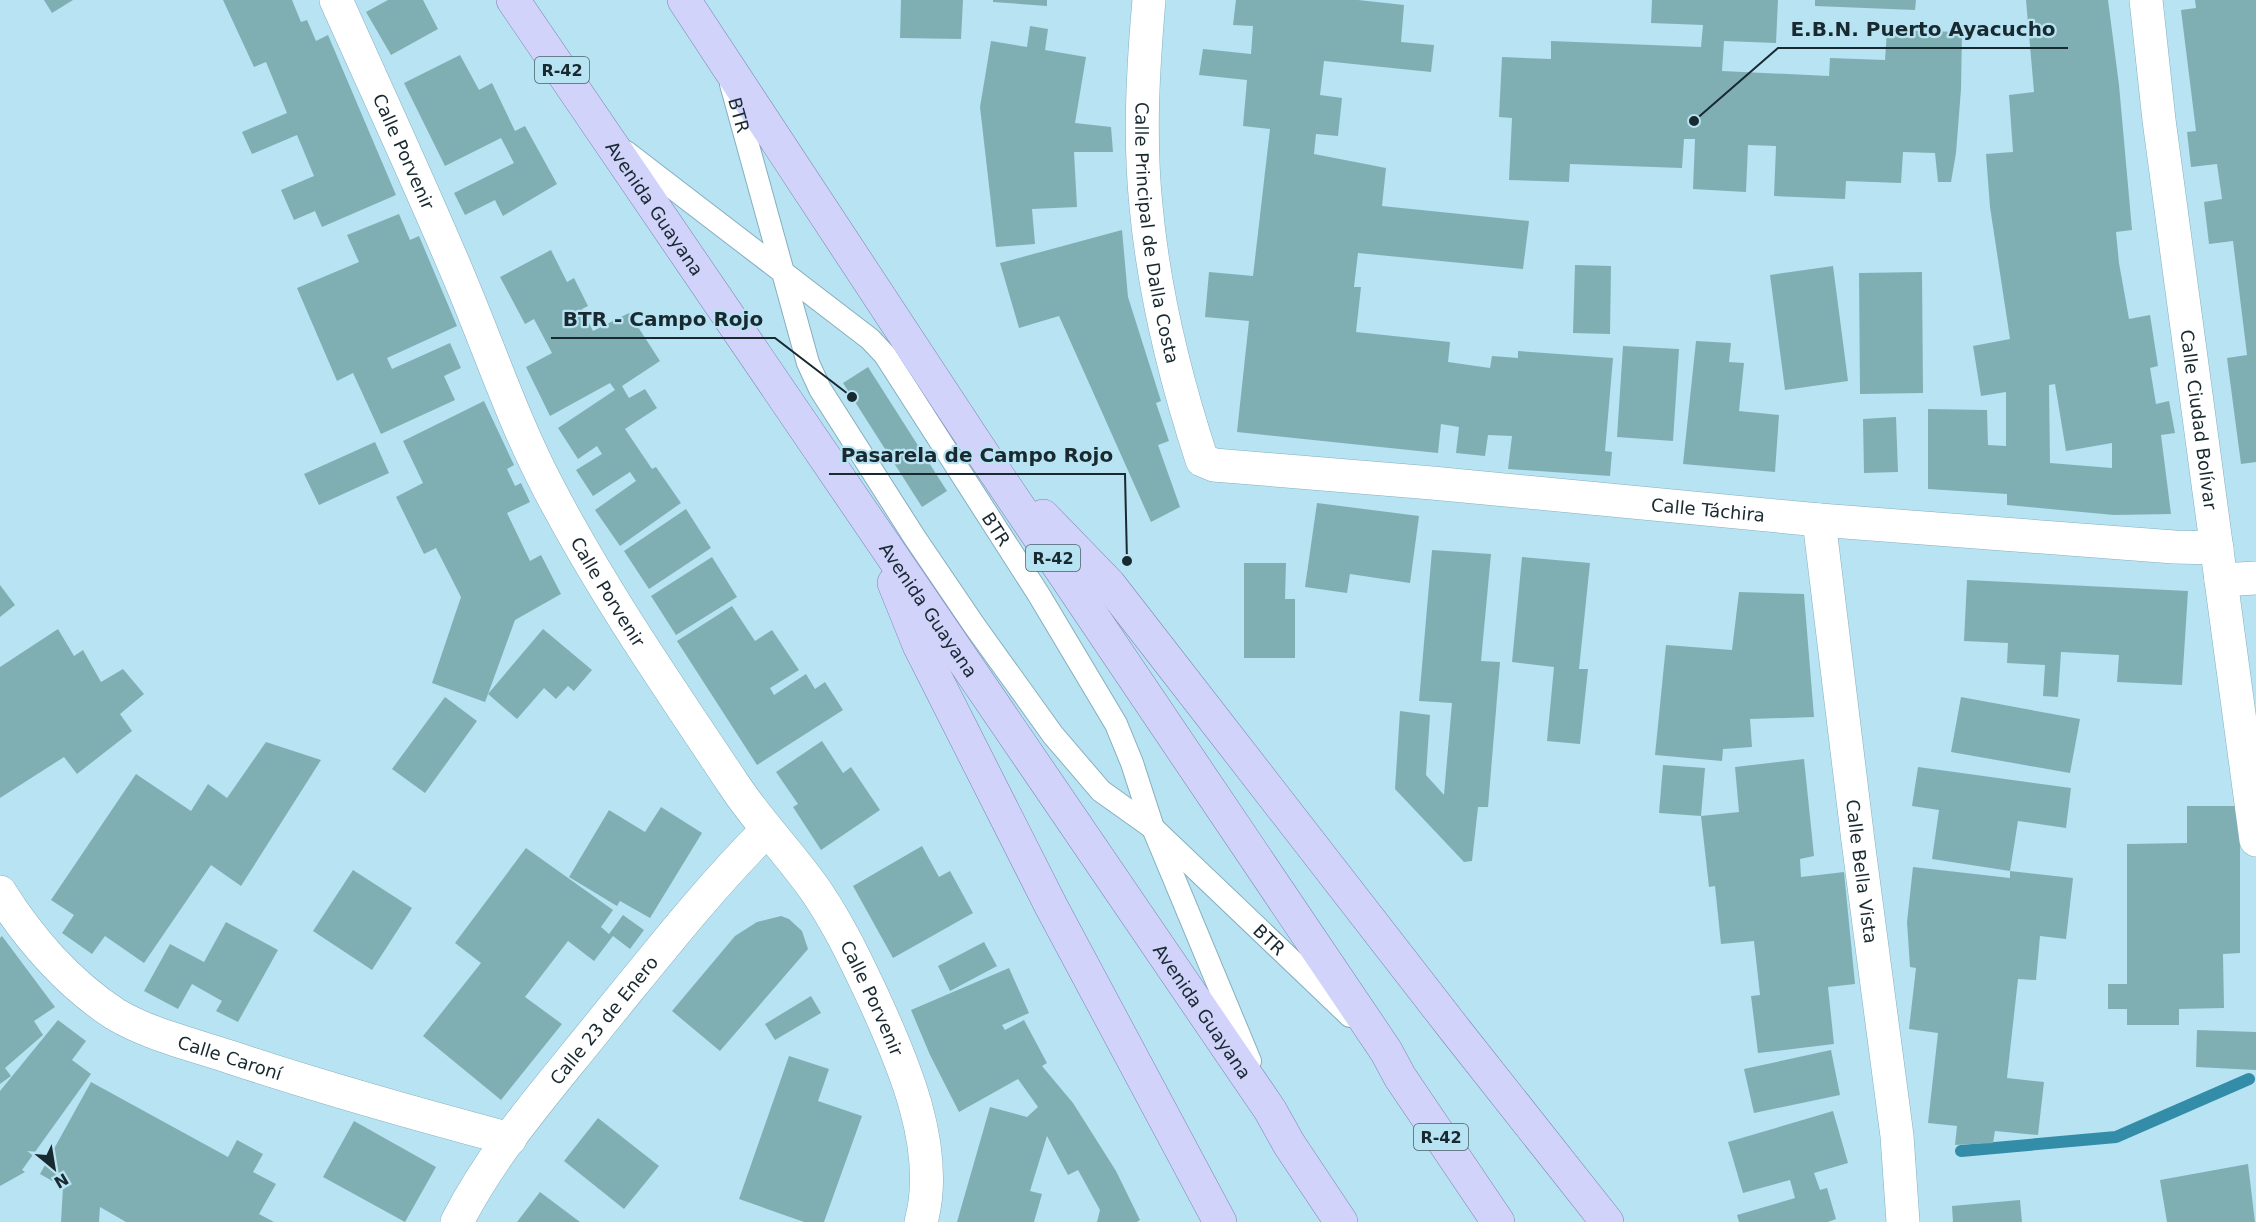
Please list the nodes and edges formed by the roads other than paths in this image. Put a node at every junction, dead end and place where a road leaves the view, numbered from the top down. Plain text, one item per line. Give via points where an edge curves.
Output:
1 (336, 0) edge
2 (513, 0) edge
3 (684, 0) edge
4 (1149, 0) edge
5 (2146, 0) edge
6 (725, 62) junction
7 (610, 141) junction
8 (782, 273) junction
9 (981, 452) junction
10 (1202, 460) joint
11 (1819, 520) junction
12 (868, 521) junction
13 (2217, 548) junction
14 (2256, 578) edge
15 (2221, 580) junction
16 (1153, 828) junction
17 (767, 830) junction
18 (2256, 840) edge
19 (0, 892) edge
20 (1386, 1051) junction
21 (1270, 1110) junction
22 (510, 1139) junction
23 (456, 1222) edge
24 (921, 1222) edge
25 (1220, 1222) edge
26 (1341, 1222) edge
27 (1498, 1222) edge
28 (1607, 1222) edge
29 (1903, 1222) edge

1 - 17 street, Calle Porvenir via 548,487 598,576
2 - 7 main road, Avenida Guayana / R-42
3 - 6 main road, R-42
4 - 10 street, Calle Principal de Dalla Costa via 1143,125 1145,203 1162,315
5 - 13 street, Calle Ciudad Bolívar
6 - 8 lane, BTR
6 - 9 main road, R-42
7 - 8 lane, BTR
7 - 12 main road, Avenida Guayana / R-42
8 - 16 lane, BTR via 808,363 820,389 915,537 1053,735 1101,791
8 - 16 lane, BTR via 870,339 885,355 1039,595 1116,724
9 - 20 main road, R-42
9 - 28 main road via 1109,584
10 - 11 street, Calle Táchira via 1214,465
11 - 13 street, Calle Táchira
11 - 29 street, Calle Bella Vista via 1897,1136
12 - 21 main road, Avenida Guayana / R-42
12 - 25 main road via 925,656 1057,916
13 - 15 street, Calle Ciudad Bolívar
14 - 15 street
15 - 18 street, Calle Ciudad Bolívar
16 - 20 lane, BTR
16 - 21 lane, BTR
17 - 22 street, Calle 23 de Enero via 705,896
17 - 24 street, Calle Porvenir via 817,893 854,955 903,1066 924,1154 926,1182
19 - 22 street, Calle Caroní via 51,959 117,1015 296,1079
20 - 27 main road, R-42
21 - 26 main road, Avenida Guayana / R-42
22 - 23 street, Calle 23 de Enero

